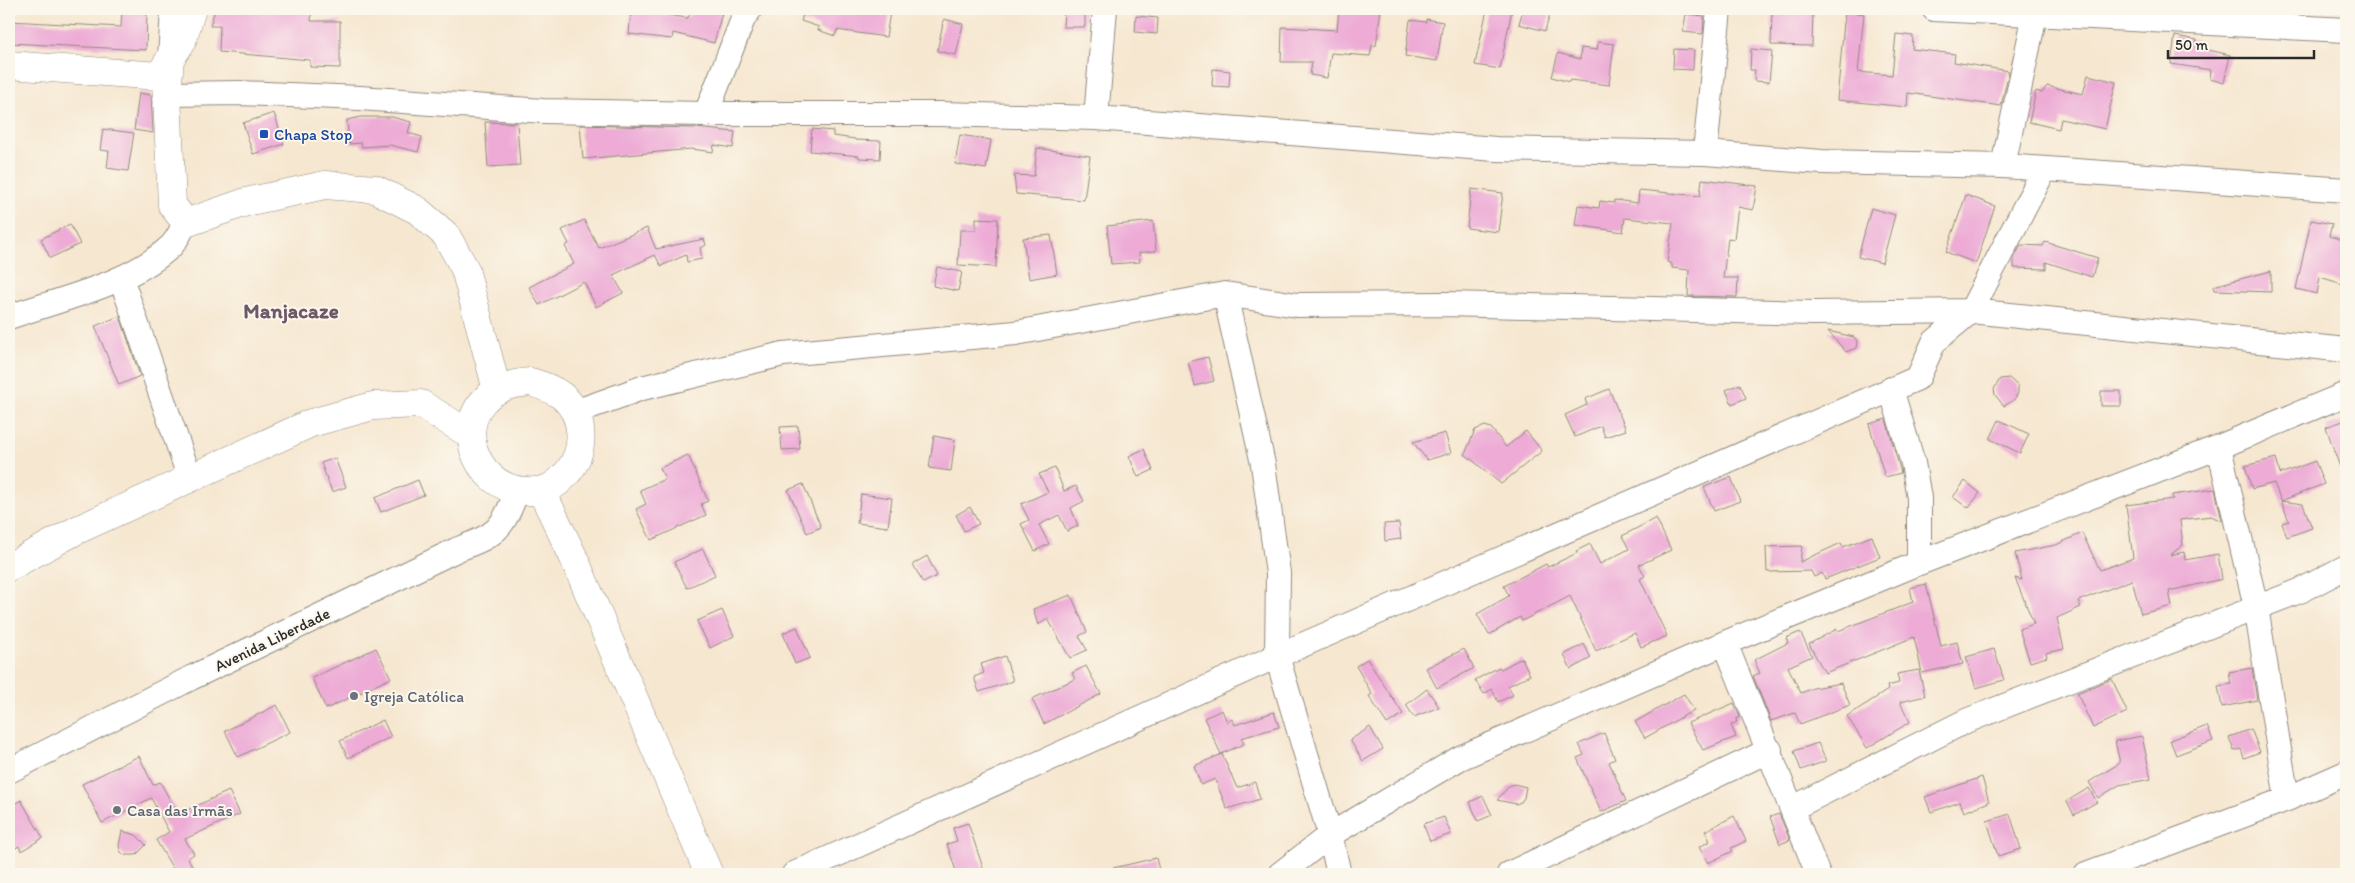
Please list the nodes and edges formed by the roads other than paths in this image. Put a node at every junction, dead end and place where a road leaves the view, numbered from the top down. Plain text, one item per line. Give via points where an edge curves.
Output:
1 (173, 9) edge
2 (192, 9) edge
3 (750, 9) edge
4 (1106, 9) edge
5 (1719, 9) edge
6 (1934, 9) edge
7 (2035, 14) junction
8 (2344, 23) edge
9 (170, 58) junction
10 (9, 65) edge
11 (167, 94) junction
12 (706, 114) junction
13 (1096, 118) junction
14 (1705, 153) junction
15 (2003, 166) junction
16 (2044, 170) junction
17 (2346, 190) edge
18 (186, 223) junction
19 (121, 278) junction
20 (1226, 294) junction
21 (1971, 311) junction
22 (9, 317) edge
23 (2346, 350) edge
24 (1891, 389) junction
25 (497, 390) junction
26 (2346, 394) edge
27 (575, 412) junction
28 (471, 435) junction
29 (2219, 447) junction
30 (190, 479) junction
31 (529, 492) junction
32 (1919, 563) junction
33 (9, 567) edge
34 (2346, 567) edge
35 (2256, 607) junction
36 (1725, 643) junction
37 (1277, 656) junction
38 (1770, 750) junction
39 (9, 771) edge
40 (2346, 772) edge
41 (2287, 799) junction
42 (1793, 808) junction
43 (1330, 835) junction
44 (709, 874) edge
45 (794, 874) edge
46 (1280, 874) edge
47 (1340, 874) edge
48 (1509, 874) edge
49 (1818, 874) edge
50 (2086, 874) edge

1 - 9 street
2 - 9 street via 182,41
3 - 12 street
4 - 13 street
5 - 14 street
6 - 7 street
7 - 8 street
7 - 15 street
9 - 10 street via 159,76
9 - 11 street
11 - 12 street via 250,93 434,102 543,112
11 - 18 street via 172,206
12 - 13 street
13 - 14 street via 1496,149
14 - 15 street via 1822,162
15 - 16 street
16 - 17 street
16 - 21 street
18 - 19 street via 172,244 150,263
18 - 25 street via 246,202 325,185 375,189 417,210 446,235 465,269
19 - 22 street
19 - 30 street
20 - 21 street via 1297,305 1445,304 1814,313
20 - 27 street via 1016,333 783,354 642,388
20 - 37 street via 1264,464 1278,573
21 - 23 street
21 - 24 street via 1934,342 1918,378
24 - 32 street via 1913,463 1919,498
24 - 37 street
25 - 27 street via 532,382 549,387 564,397
25 - 28 street via 479,410
26 - 29 street
27 - 31 street via 580,429 580,448 574,465 562,479
28 - 30 street via 422,404 373,406 311,423
28 - 31 street via 473,451 484,471 502,486
29 - 32 street
29 - 35 street
30 - 33 street via 76,530
31 - 39 street, Avenida Liberdade via 491,536 191,678
31 - 44 street via 574,556
32 - 36 street
34 - 35 street via 2302,590
35 - 41 street
35 - 42 street via 1966,721
36 - 38 street
36 - 43 street via 1460,758
37 - 43 street
37 - 45 street
38 - 42 street
38 - 48 street
40 - 41 street
41 - 50 street
42 - 49 street
43 - 46 street
43 - 47 street

